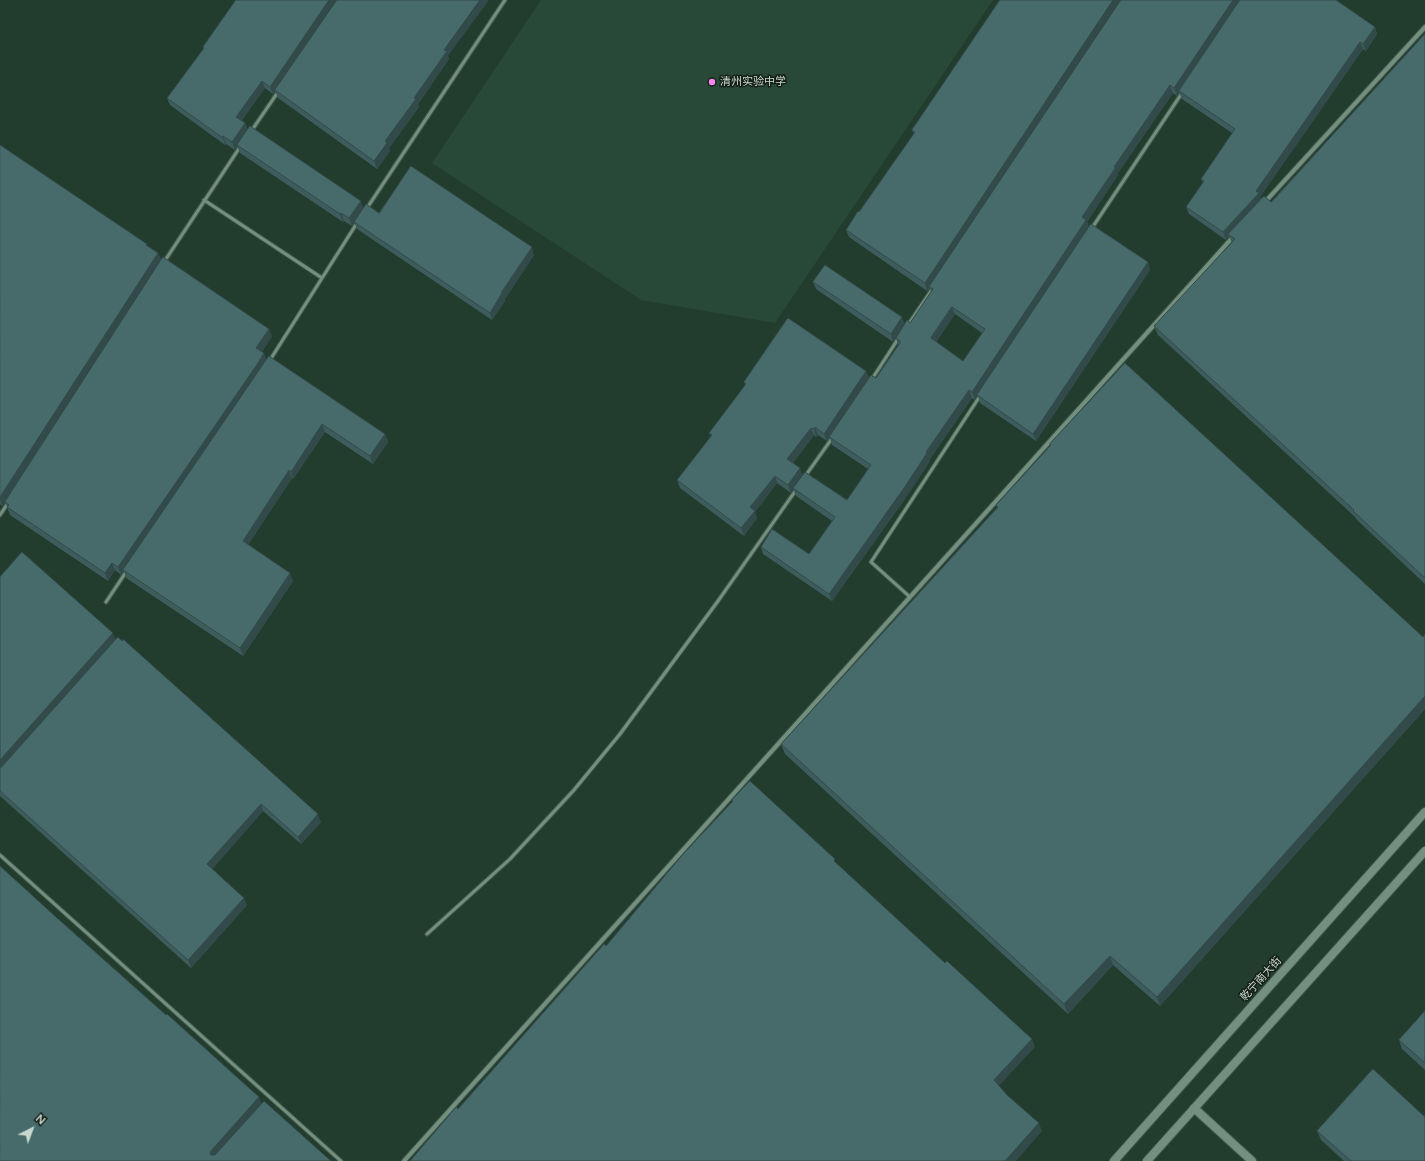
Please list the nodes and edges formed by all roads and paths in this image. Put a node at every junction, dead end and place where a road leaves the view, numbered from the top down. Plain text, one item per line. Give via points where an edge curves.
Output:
1 (505, 0) edge
2 (1425, 27) edge
3 (279, 90) edge
4 (1183, 92) edge
5 (248, 135) edge
6 (244, 142) edge
7 (204, 200) junction
8 (1260, 208) edge
9 (363, 214) edge
10 (359, 221) edge
11 (1091, 230) edge
12 (1239, 231) edge
13 (161, 267) edge
14 (322, 278) junction
15 (935, 285) edge
16 (904, 331) edge
17 (899, 338) edge
18 (267, 365) edge
19 (868, 384) edge
20 (982, 394) edge
21 (838, 430) edge
22 (806, 476) edge
23 (796, 490) edge
24 (9, 502) edge
25 (0, 515) edge
26 (128, 569) edge
27 (910, 597) junction
28 (106, 602) dead end
29 (1425, 812) edge
30 (1425, 851) edge
31 (0, 855) edge
32 (427, 934) dead end
33 (272, 1099) junction
34 (267, 1105) edge
35 (1194, 1108) junction
36 (341, 1161) edge
37 (404, 1161) edge
38 (1114, 1161) edge
39 (1147, 1161) edge
40 (1252, 1161) edge

1 - 9 lane
2 - 8 street
3 - 5 lane
4 - 11 lane
6 - 7 lane
7 - 13 lane
7 - 14 lane
10 - 14 lane
12 - 27 street
14 - 18 lane
15 - 16 lane
17 - 19 lane
20 - 27 lane via 871,562
21 - 22 lane
23 - 32 lane via 620,734 574,790 510,859
24 - 25 lane
26 - 28 lane
27 - 37 street
29 - 38 main road, 乾宁南大街
30 - 35 main road
31 - 33 lane
33 - 34 lane
33 - 36 lane
35 - 39 main road
35 - 40 main road

